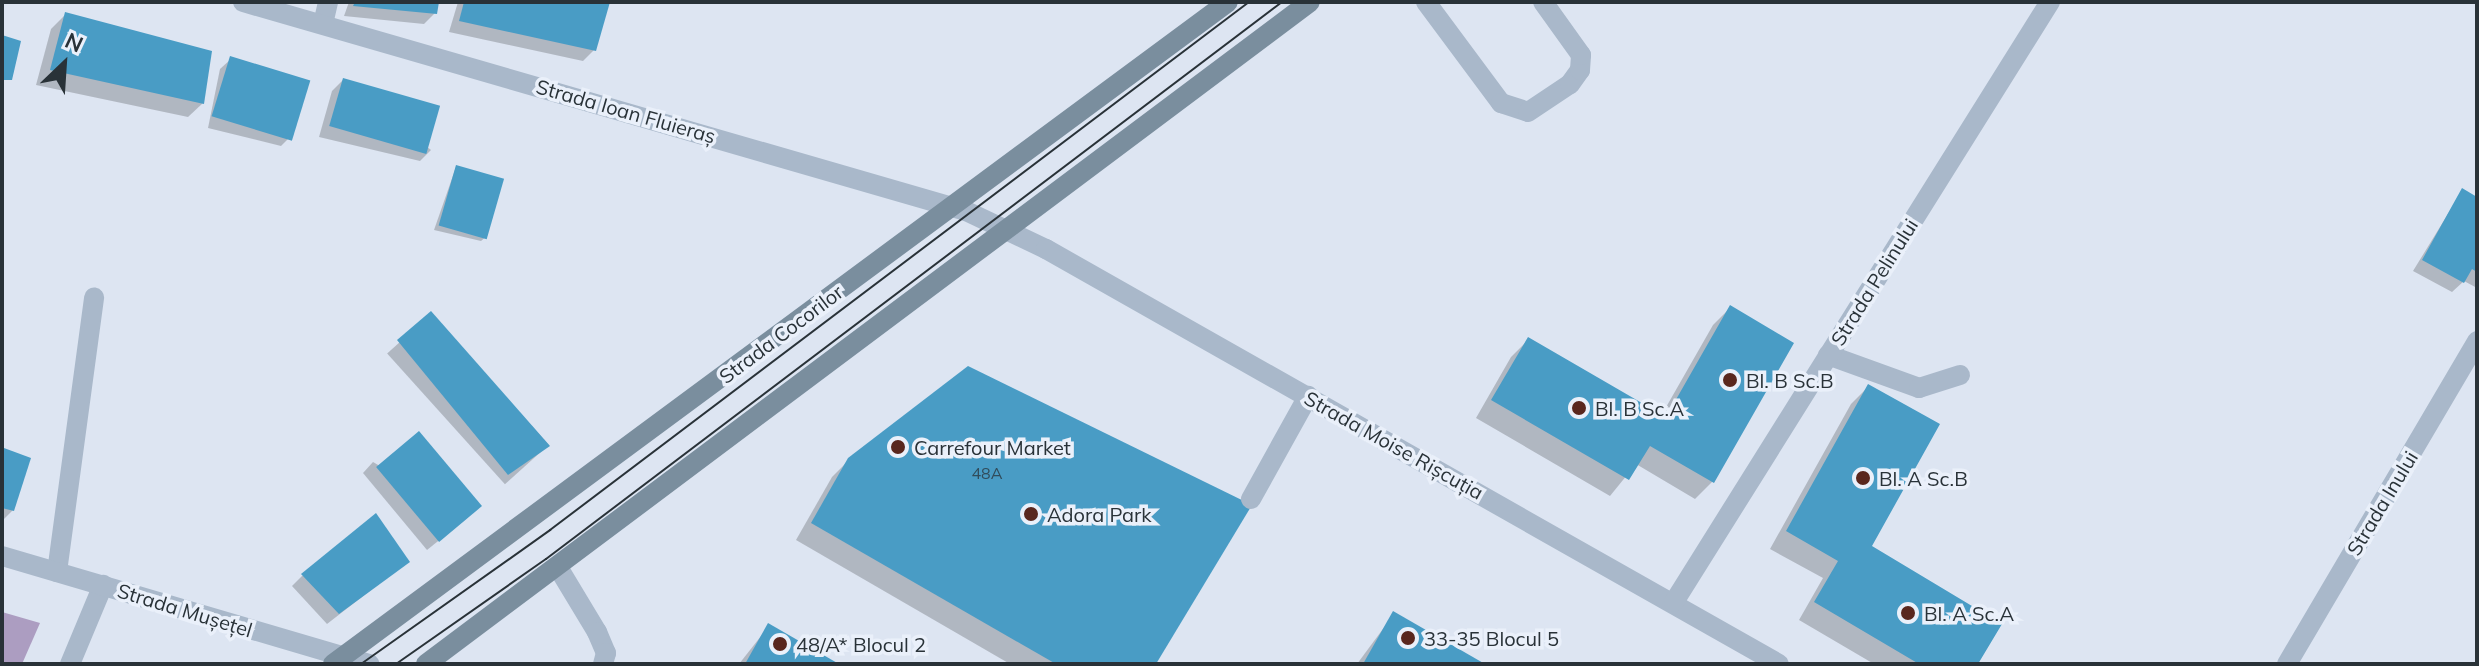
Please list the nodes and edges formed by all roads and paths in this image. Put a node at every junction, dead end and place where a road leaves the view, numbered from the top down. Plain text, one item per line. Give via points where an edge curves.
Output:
1 (243, 2) edge
2 (328, 2) edge
3 (1228, 2) edge
4 (1310, 2) edge
5 (1426, 2) edge
6 (1543, 2) edge
7 (2050, 2) edge
8 (323, 24) junction
9 (952, 205) junction
10 (1006, 229) junction
11 (94, 297) dead end
12 (2477, 341) edge
13 (1828, 355) junction
14 (1960, 375) dead end
15 (1308, 396) junction
16 (1251, 499) dead end
17 (2, 556) edge
18 (559, 569) junction
19 (57, 572) junction
20 (103, 585) junction
21 (1674, 602) junction
22 (338, 660) edge
23 (70, 664) edge
24 (369, 664) edge
25 (426, 664) edge
26 (603, 664) edge
27 (1779, 664) edge
28 (2287, 664) edge

1 - 8 street, Strada Ioan Fluieraș
2 - 8 street
3 - 9 main road, Strada Cocorilor
4 - 10 main road
5 - 6 street via 1501,103 1528,112 1570,84 1580,70 1581,55
7 - 13 street, Strada Pelinului
8 - 9 street, Strada Ioan Fluieraș
9 - 10 street, Strada Ioan Fluieraș
9 - 22 main road, Strada Cocorilor
10 - 15 street, Strada Moise Rișcuția
10 - 18 main road
11 - 19 street
12 - 28 street, Strada Inului
13 - 14 street via 1919,388
13 - 21 street, Strada Pelinului
15 - 16 street
15 - 21 street, Strada Moise Rișcuția
17 - 19 street, Strada Mușețel
18 - 25 main road
18 - 26 street via 597,632 606,653
19 - 20 street, Strada Mușețel
20 - 22 street, Strada Mușețel
20 - 23 street
21 - 27 street, Strada Moise Rișcuția
22 - 24 street, Strada Mușețel

